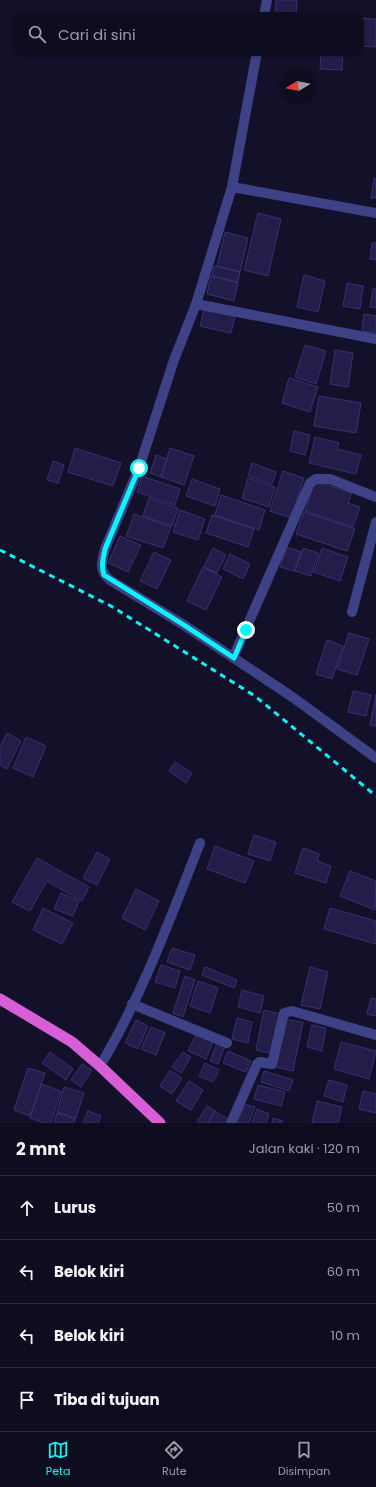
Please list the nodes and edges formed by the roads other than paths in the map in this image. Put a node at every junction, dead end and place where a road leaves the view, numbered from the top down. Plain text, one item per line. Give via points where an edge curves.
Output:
1 (267, 0) edge
2 (265, 12) edge
3 (256, 56) edge
4 (232, 187) junction
5 (376, 213) edge
6 (196, 304) junction
7 (376, 339) edge
8 (376, 497) edge
9 (376, 522) edge
10 (352, 612) dead end
11 (234, 658) junction
12 (376, 758) edge
13 (200, 843) dead end
14 (0, 999) edge
15 (132, 1004) junction
16 (376, 1035) edge
17 (227, 1043) dead end
18 (100, 1066) junction
19 (154, 1121) edge
20 (231, 1123) edge

1 - 2 street
3 - 4 street
4 - 5 street
4 - 6 street
6 - 7 street
6 - 11 street via 174,360 139,468 105,549 102,569 110,580
8 - 11 street via 330,479 316,479 310,483
9 - 10 street
11 - 12 street
13 - 15 street via 158,951
14 - 18 highway via 72,1042
15 - 17 street
15 - 18 street
16 - 20 street via 292,1011 284,1013 272,1064 257,1064
18 - 19 highway

